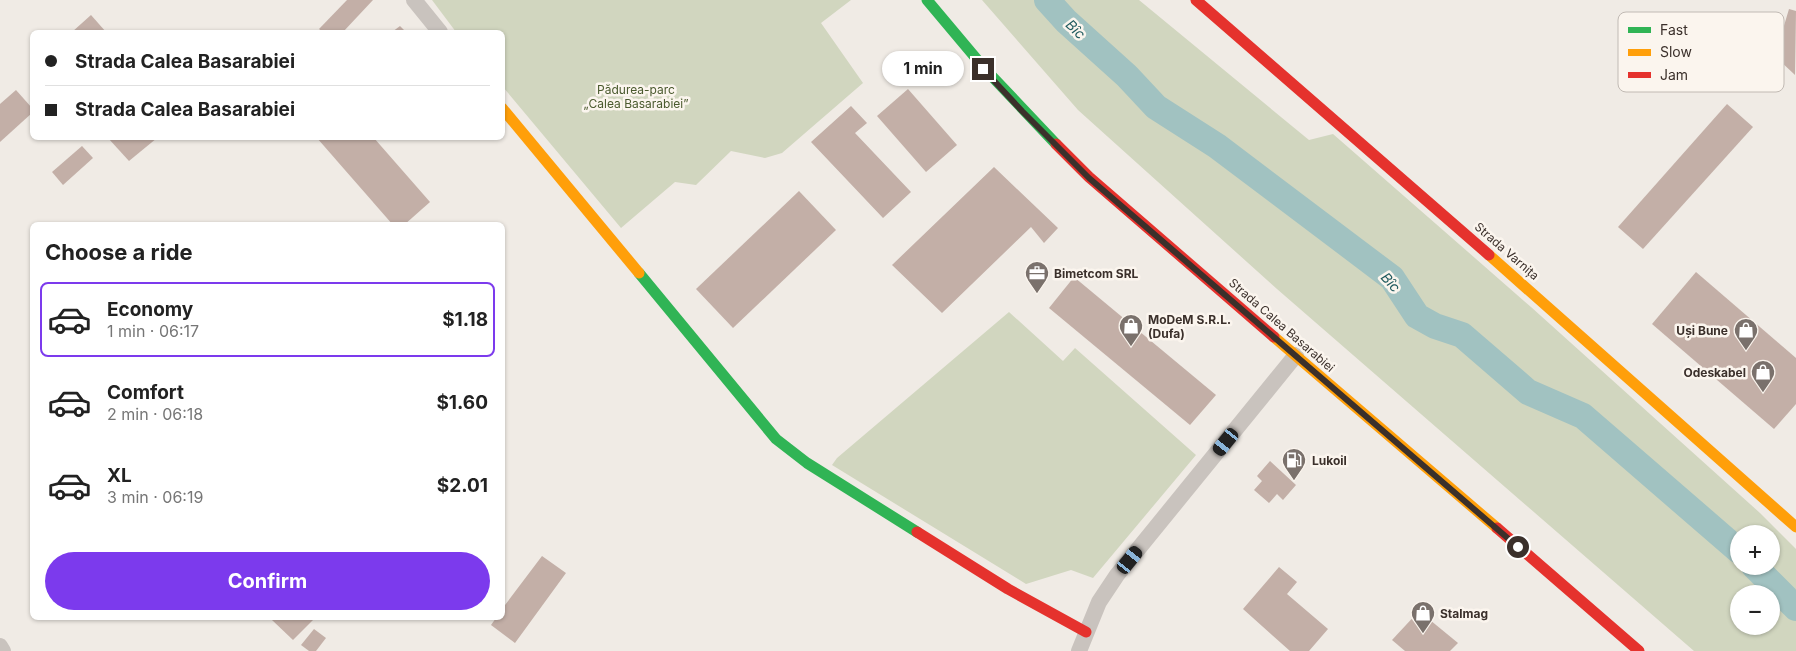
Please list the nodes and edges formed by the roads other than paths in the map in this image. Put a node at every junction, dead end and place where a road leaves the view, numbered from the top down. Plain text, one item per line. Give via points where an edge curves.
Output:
1 (414, 0) edge
2 (927, 0) edge
3 (1196, 0) edge
4 (438, 30) edge
5 (505, 112) edge
6 (1296, 356) junction
7 (1796, 527) edge
8 (1086, 632) junction
9 (0, 646) edge
10 (3, 651) edge
11 (1080, 651) edge
12 (1639, 651) edge

1 - 4 street
2 - 6 street, Strada Calea Basarabiei via 971,55 1089,178
3 - 7 street, Strada Varnița via 1471,238
5 - 8 street via 776,439 807,463 1000,584
6 - 8 street via 1118,575
6 - 12 street, Strada Calea Basarabiei
8 - 11 street
9 - 10 street

